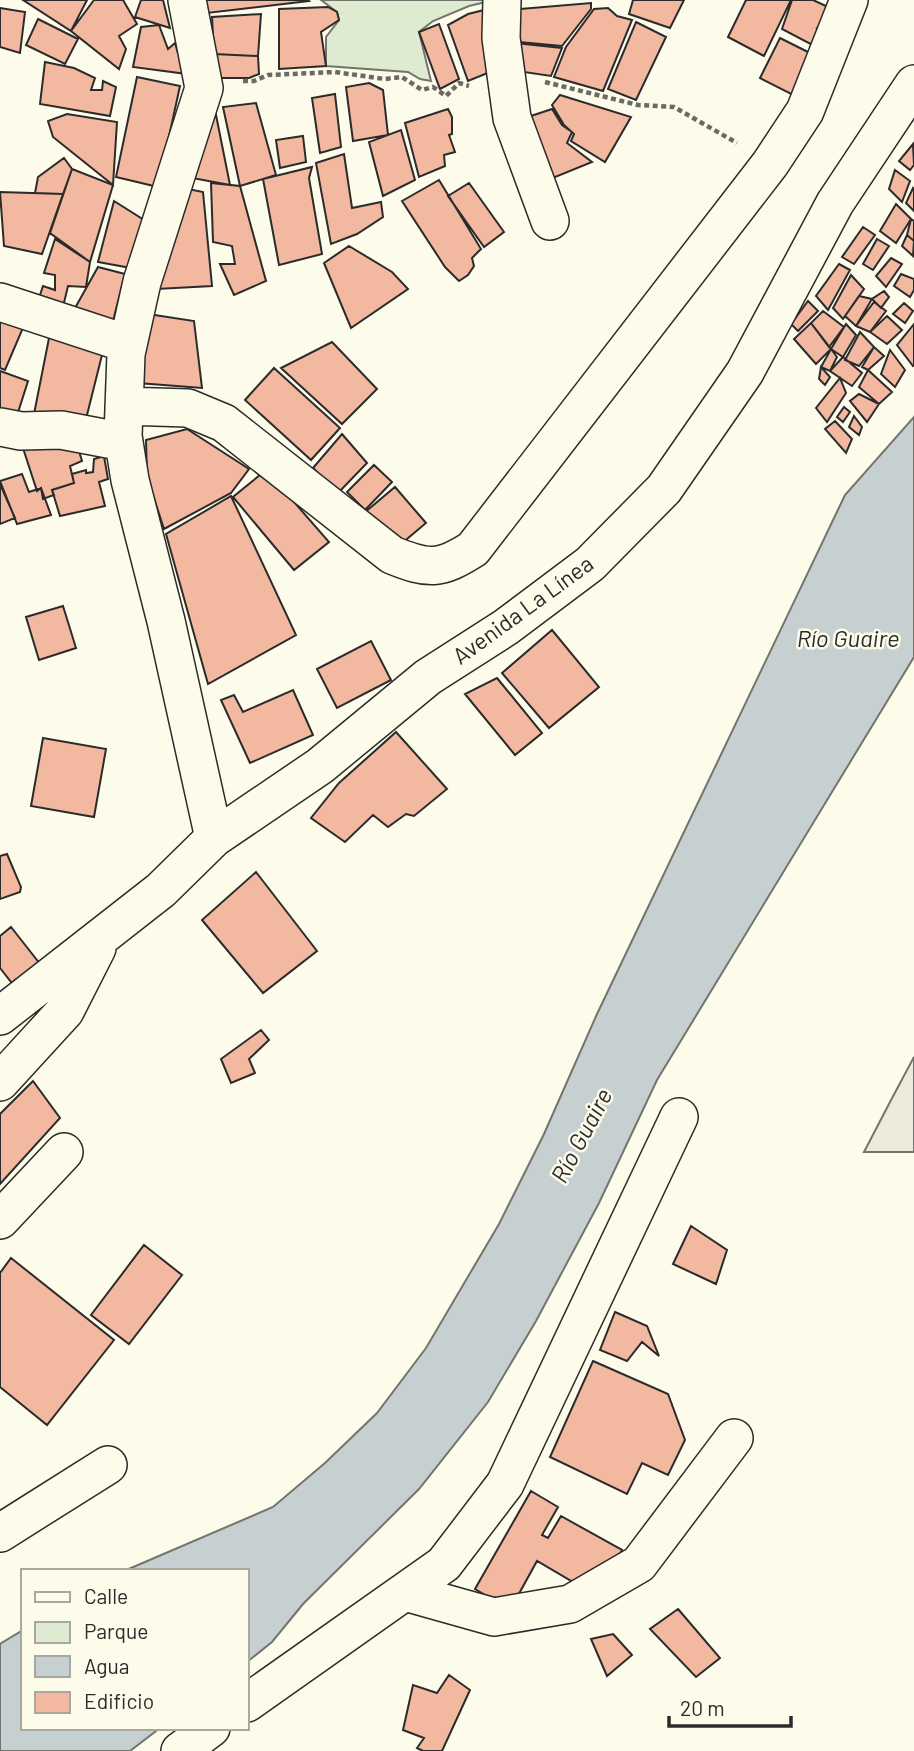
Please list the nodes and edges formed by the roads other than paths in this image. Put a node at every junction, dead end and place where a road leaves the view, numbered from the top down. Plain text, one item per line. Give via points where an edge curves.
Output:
1 (187, 0) edge
2 (502, 0) edge
3 (849, 0) edge
4 (914, 84) edge
5 (550, 221) dead end
6 (0, 302) edge
7 (128, 344) junction
8 (124, 406) junction
9 (0, 427) edge
10 (124, 442) junction
11 (214, 838) junction
12 (102, 938) junction
13 (0, 1016) edge
14 (0, 1082) edge
15 (679, 1116) dead end
16 (64, 1152) dead end
17 (0, 1220) edge
18 (734, 1438) dead end
19 (108, 1465) dead end
20 (0, 1533) edge
21 (405, 1592) junction
22 (248, 1702) edge
23 (208, 1730) edge
24 (180, 1751) edge

1 - 7 street via 204,88 142,282
2 - 5 street via 501,38 512,118
3 - 8 street via 805,111 770,164 473,549 445,566 419,566 392,555 224,423 188,408
4 - 11 street, Avenida La Línea via 835,203 745,372 664,489 590,564 506,627 428,677 320,766
6 - 7 street
7 - 8 street
8 - 10 street
9 - 10 street via 61,430
10 - 11 street
11 - 12 street, Avenida La Línea
12 - 13 street, Avenida La Línea
12 - 14 street via 65,1010
15 - 21 street via 505,1484 444,1564
16 - 17 street
18 - 21 street via 639,1564 570,1604 494,1617
19 - 20 street
21 - 22 street
23 - 24 street

